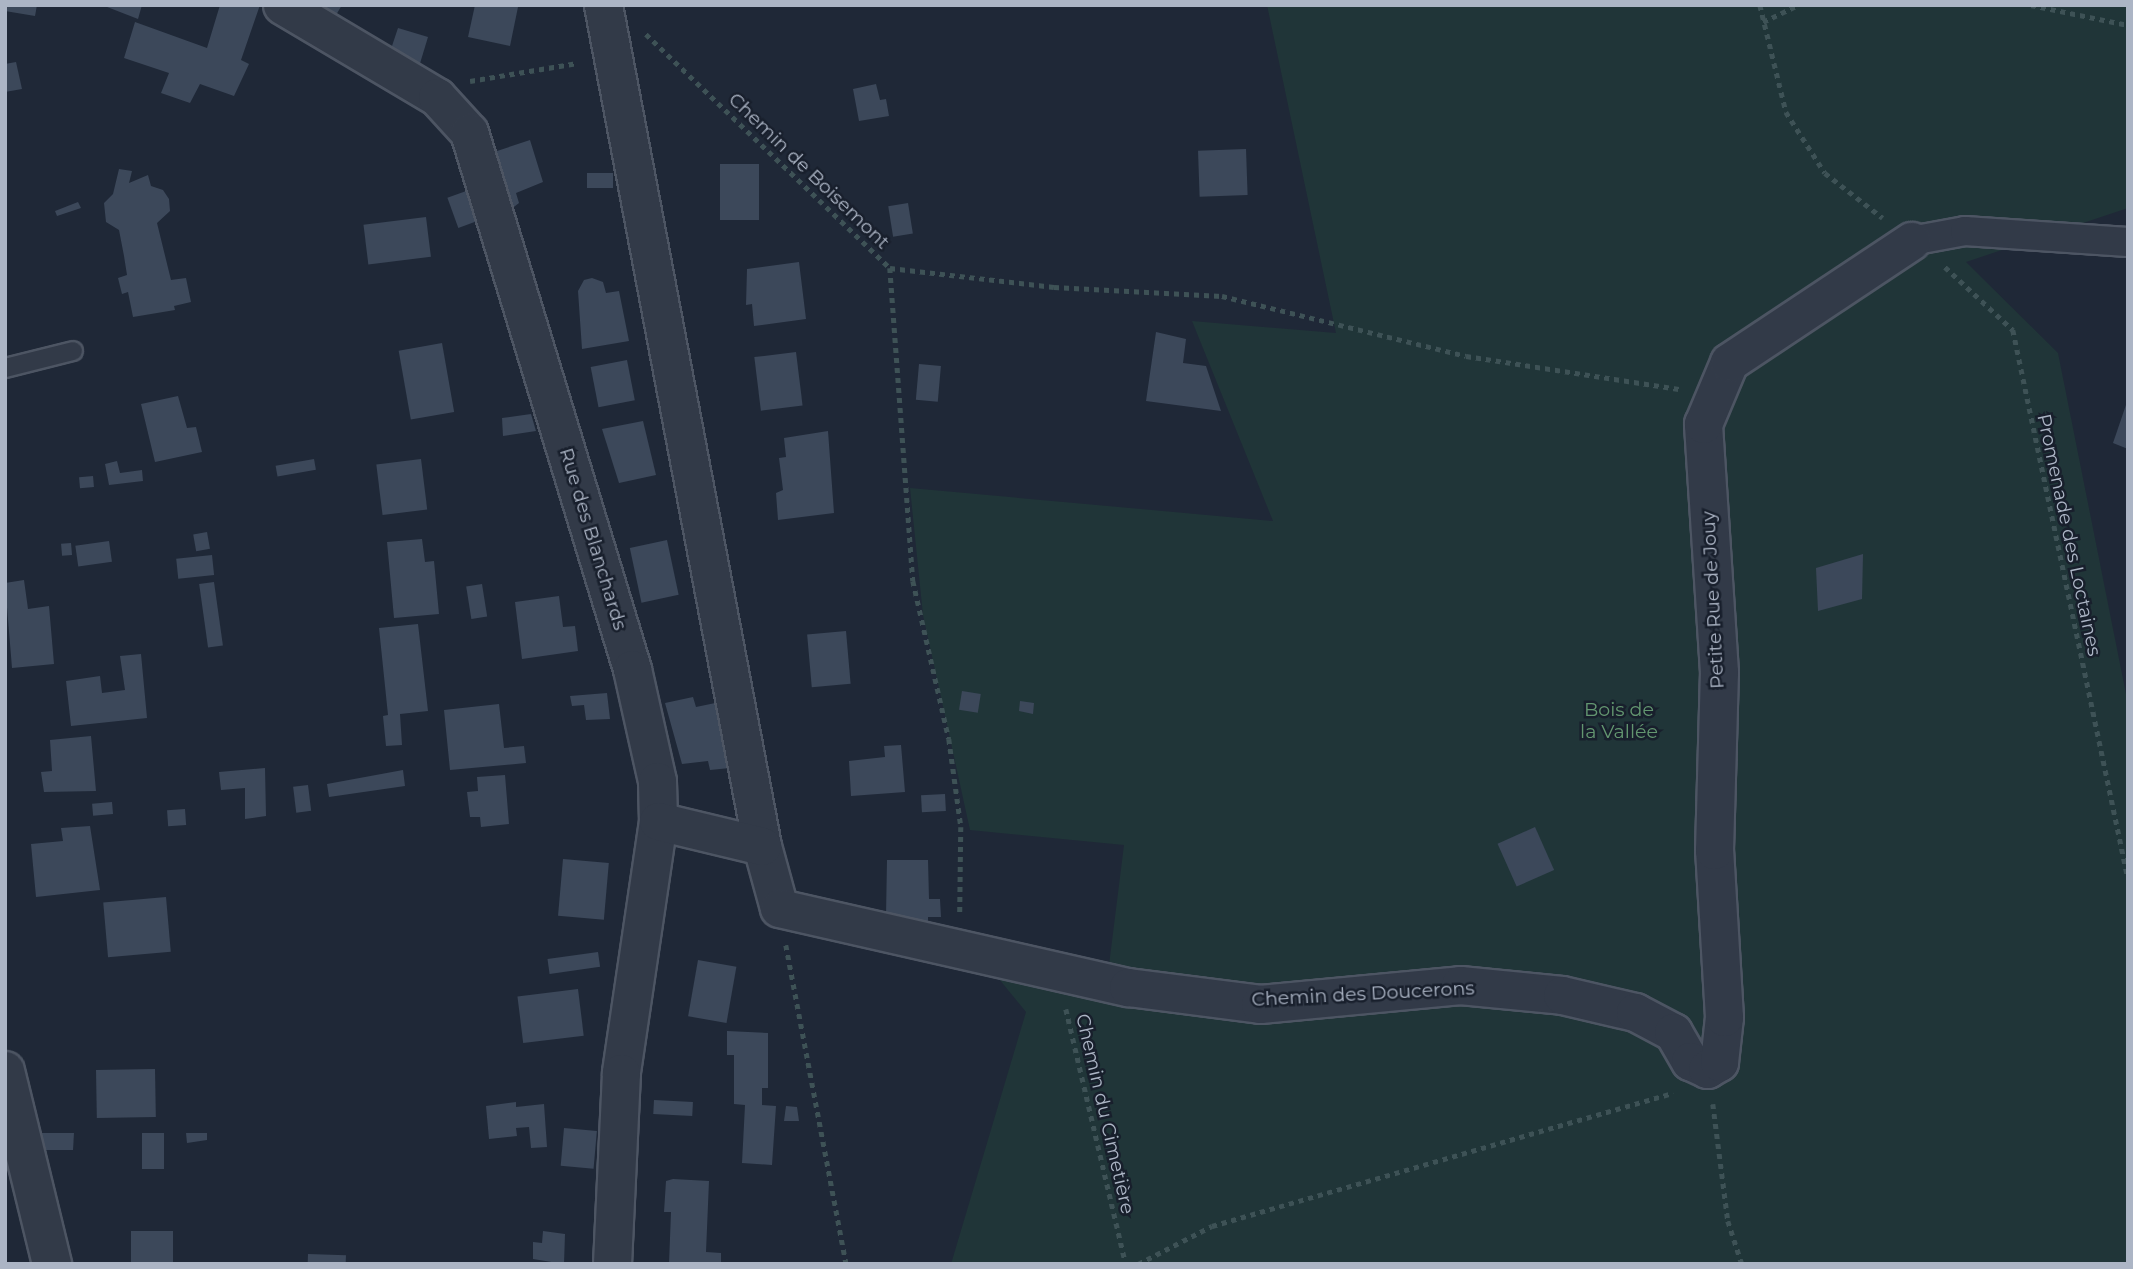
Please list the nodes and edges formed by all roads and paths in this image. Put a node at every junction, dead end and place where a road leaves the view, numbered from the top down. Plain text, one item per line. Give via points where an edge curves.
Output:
1 (282, 5) edge
2 (603, 5) edge
3 (1760, 5) edge
4 (1798, 5) edge
5 (2031, 5) edge
6 (1763, 22) junction
7 (2128, 25) edge
8 (640, 28) dead end
9 (614, 57) junction
10 (464, 82) dead end
11 (1911, 241) junction
12 (2128, 242) edge
13 (890, 268) junction
14 (73, 351) dead end
15 (5, 368) edge
16 (1712, 402) junction
17 (658, 821) junction
18 (762, 846) junction
19 (2128, 878) edge
20 (779, 908) junction
21 (960, 950) junction
22 (1057, 971) junction
23 (1719, 1062) junction
24 (5, 1071) edge
25 (1680, 1094) dead end
26 (52, 1264) edge
27 (612, 1264) edge
28 (846, 1264) edge
29 (1126, 1264) edge
30 (1138, 1264) edge
31 (1742, 1264) edge

1 - 17 street, Rue des Blanchards via 438,97 469,132 632,669 657,781
2 - 9 street
3 - 6 path, Promenade des Loctaines
4 - 6 path
5 - 7 path
6 - 11 path, Promenade des Loctaines via 1786,112 1825,173
8 - 13 path, Chemin de Boisemont
9 - 10 path
9 - 18 street
11 - 12 street via 1965,231
11 - 16 street, Petite Rue de Jouy via 1729,362
11 - 19 path, Promenade des Loctaines via 2013,330
13 - 16 path, Chemin de Boisemont via 1054,287 1222,296 1466,356 1707,393
13 - 21 path via 913,581 949,740 961,827
14 - 15 lane
16 - 23 street, Petite Rue de Jouy via 1703,424 1718,672 1714,850 1724,1017
17 - 18 street
17 - 27 street, Rue des Blanchards via 621,1073
18 - 20 street
20 - 21 street, Chemin des Doucerons
20 - 28 path
21 - 22 street, Chemin des Doucerons
22 - 23 street, Chemin des Doucerons via 1260,1004 1460,985 1562,995 1635,1012 1673,1032 1690,1061 1707,1069
22 - 29 path, Chemin du Cimetière
23 - 31 path via 1712,1097 1716,1139 1728,1222
24 - 26 street
25 - 30 path via 1670,1093 1212,1226

